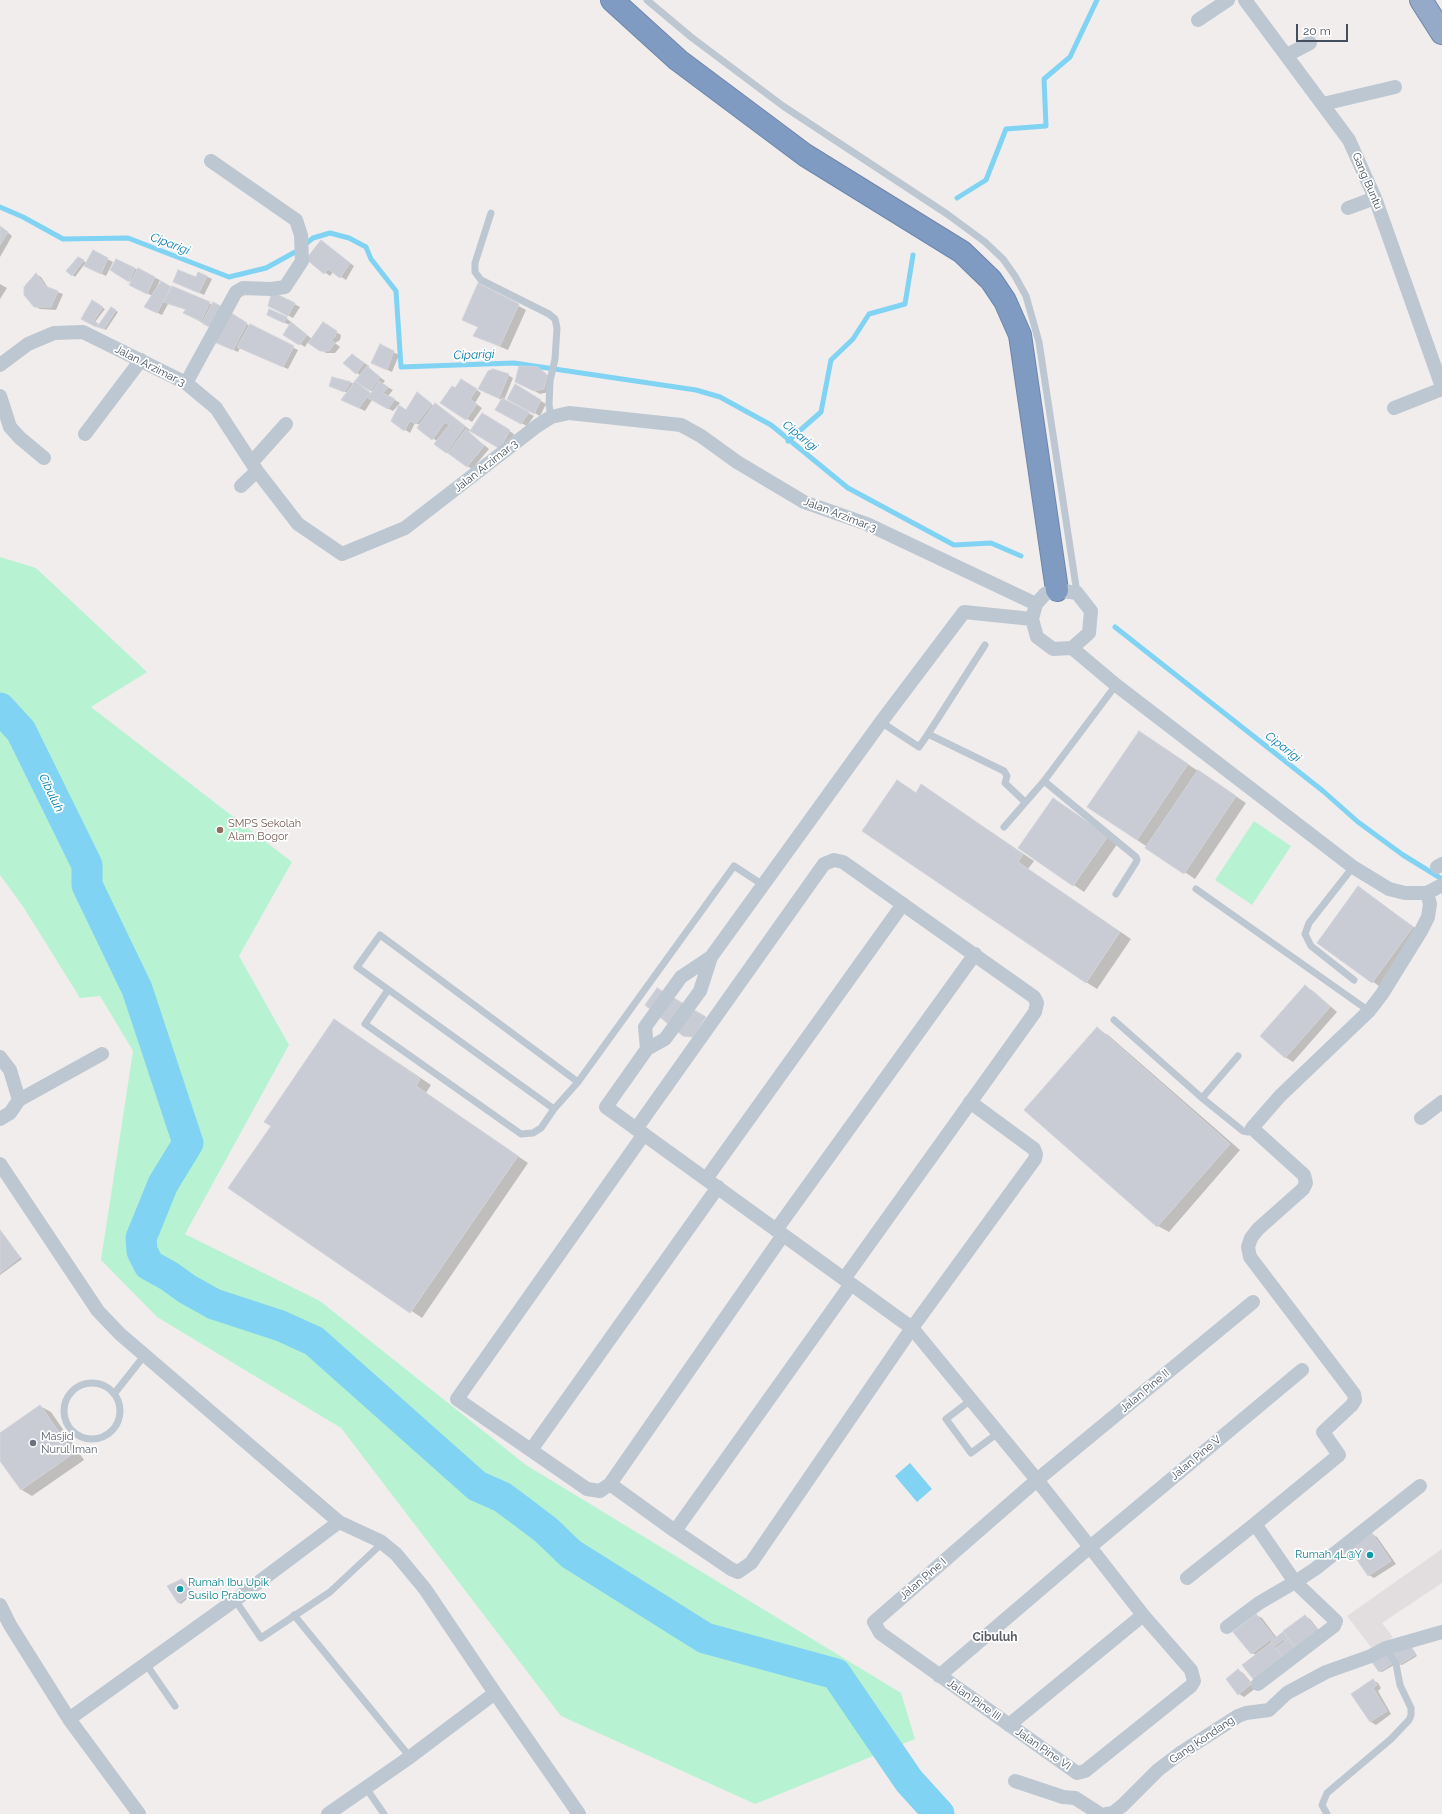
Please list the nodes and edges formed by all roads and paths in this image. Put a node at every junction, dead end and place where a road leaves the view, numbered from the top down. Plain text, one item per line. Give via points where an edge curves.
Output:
1 (612, 0) edge
2 (647, 0) edge
3 (1228, 0) edge
4 (1245, 0) edge
5 (1421, 0) edge
6 (1198, 20) dead end
7 (1442, 33) edge
8 (1310, 42) dead end
9 (1287, 55) junction
10 (1396, 87) dead end
11 (1323, 104) junction
12 (211, 161) dead end
13 (1375, 198) junction
14 (1348, 208) dead end
15 (491, 214) dead end
16 (141, 360) junction
17 (0, 365) edge
18 (186, 383) junction
19 (1442, 388) edge
20 (0, 396) edge
21 (1394, 408) dead end
22 (551, 417) junction
23 (286, 424) dead end
24 (85, 434) dead end
25 (44, 458) dead end
26 (254, 466) junction
27 (241, 486) dead end
28 (1067, 592) junction
29 (1036, 604) junction
30 (1032, 619) junction
31 (985, 645) dead end
32 (1072, 648) junction
33 (1116, 685) junction
34 (881, 722) junction
35 (928, 734) junction
36 (1044, 781) junction
37 (1025, 802) junction
38 (1004, 827) dead end
39 (1353, 867) junction
40 (763, 885) junction
41 (1196, 889) dead end
42 (1433, 890) edge
43 (1116, 894) dead end
44 (903, 904) junction
45 (975, 954) junction
46 (711, 957) junction
47 (1354, 980) dead end
48 (388, 990) junction
49 (1369, 1011) junction
50 (1114, 1020) dead end
51 (647, 1049) junction
52 (102, 1054) dead end
53 (1238, 1056) dead end
54 (0, 1057) edge
55 (578, 1082) junction
56 (1202, 1098) junction
57 (19, 1100) junction
58 (970, 1102) junction
59 (1442, 1102) edge
60 (554, 1109) junction
61 (1421, 1118) dead end
62 (0, 1119) edge
63 (1252, 1128) junction
64 (640, 1132) junction
65 (0, 1164) edge
66 (706, 1179) junction
67 (718, 1187) junction
68 (780, 1232) junction
69 (847, 1281) junction
70 (1253, 1302) dead end
71 (912, 1328) junction
72 (144, 1356) junction
73 (1302, 1370) dead end
74 (114, 1394) junction
75 (971, 1400) junction
76 (998, 1433) junction
77 (531, 1450) junction
78 (1037, 1480) junction
79 (610, 1484) junction
80 (1420, 1486) dead end
81 (340, 1522) junction
82 (1255, 1524) junction
83 (675, 1531) junction
84 (380, 1541) junction
85 (1090, 1547) junction
86 (1188, 1578) dead end
87 (1295, 1582) junction
88 (235, 1600) junction
89 (0, 1605) edge
90 (294, 1615) junction
91 (1143, 1615) junction
92 (5, 1627) edge
93 (1227, 1627) dead end
94 (1442, 1632) edge
95 (1387, 1651) junction
96 (146, 1664) junction
97 (939, 1676) junction
98 (1258, 1684) dead end
99 (495, 1694) junction
100 (176, 1706) dead end
101 (69, 1719) junction
102 (1009, 1725) junction
103 (410, 1757) junction
104 (1015, 1781) dead end
105 (366, 1788) junction
106 (139, 1814) edge
107 (328, 1814) edge
108 (384, 1814) edge
109 (579, 1814) edge
110 (1100, 1814) edge
111 (1106, 1814) edge
112 (1327, 1814) edge

1 - 28 highway via 678,60 805,155 962,252 991,280 1006,301 1020,335
2 - 28 lane via 691,37 783,106 947,214 1003,259 1026,296 1039,342
3 - 6 street
4 - 9 street, Gang Buntu
5 - 7 highway
8 - 9 street
9 - 11 street, Gang Buntu
10 - 11 street
11 - 13 street, Gang Buntu via 1349,140
12 - 18 street via 296,220 301,234 302,261 285,287 271,290 243,288 236,292
13 - 14 street
13 - 19 street, Gang Buntu
15 - 22 lane via 475,263 475,272 481,280 555,319 555,359 550,381 549,405
16 - 17 street, Jalan Arzimar 3 via 83,332 54,333 28,344
16 - 18 street, Jalan Arzimar 3
16 - 24 street
18 - 26 street, Jalan Arzimar 3 via 216,408
19 - 21 street
20 - 25 street via 10,427
22 - 26 street, Jalan Arzimar 3 via 405,528 342,554 298,524
22 - 29 street, Jalan Arzimar 3 via 569,413 681,425 804,502 867,524
23 - 26 street
26 - 27 street
28 - 29 street via 1045,594
28 - 32 street via 1091,611 1089,633
29 - 30 street
30 - 32 street via 1037,638 1053,649
30 - 34 street via 964,612
31 - 35 lane
32 - 33 street
33 - 36 lane
33 - 39 street
34 - 35 lane via 918,747
34 - 40 street
35 - 37 lane via 1004,771 1007,776 1005,783
36 - 37 lane
36 - 43 lane via 1136,856 1135,864
37 - 38 lane
39 - 42 street via 1389,889 1405,893
39 - 47 lane via 1310,923 1305,934 1311,946
40 - 46 street
40 - 55 lane via 734,866
41 - 49 lane
42 - 49 street via 1428,917 1421,931
44 - 45 street
44 - 64 street via 844,862 834,860 824,864
44 - 66 street
45 - 58 street via 1034,997 1037,1003 1035,1012
45 - 68 street
46 - 51 street via 700,991 665,1039
46 - 51 street via 681,977 645,1027
48 - 55 lane via 357,967 380,935
48 - 60 lane
48 - 60 lane via 365,1024 522,1134 533,1133 540,1128
49 - 63 street via 1280,1096
50 - 56 lane
51 - 64 street via 606,1107
52 - 57 street
53 - 56 lane
54 - 57 street via 10,1070
55 - 60 lane
56 - 63 lane via 1243,1131 1248,1132
57 - 62 street via 10,1112
58 - 69 street
58 - 71 street via 1034,1149 1035,1159
59 - 61 street
63 - 82 street via 1304,1175 1306,1183 1303,1189 1251,1238 1248,1247 1250,1257 1354,1394 1355,1400 1323,1432 1339,1455
64 - 66 street
64 - 77 street via 457,1399
65 - 72 street via 98,1311
66 - 67 street
67 - 68 street
67 - 77 street
68 - 69 street
68 - 79 street
69 - 71 street
69 - 83 street
70 - 78 street, Jalan Pine II
71 - 75 street
71 - 83 street via 751,1563 738,1572 731,1570
72 - 74 lane
72 - 81 street
73 - 85 street, Jalan Pine V
74 - 74 lane via 120,1407 118,1422 108,1434 94,1439 80,1436 68,1427 63,1413 66,1398 76,1387 89,1382 103,1385
75 - 76 street
75 - 76 lane via 946,1419 970,1453
76 - 78 street
77 - 79 street via 587,1489 600,1491
78 - 85 street
78 - 97 street, Jalan Pine I via 874,1622 880,1633
79 - 83 street
80 - 87 street
81 - 84 street
81 - 88 street
82 - 86 street
82 - 87 street
84 - 90 lane via 377,1548 330,1592
84 - 99 street via 396,1554 426,1589
85 - 91 street
85 - 97 street, Jalan Pine V
87 - 93 street via 1259,1603
87 - 98 street via 1336,1621 1334,1626
88 - 90 lane via 262,1638
88 - 96 street
89 - 92 street
90 - 103 lane
91 - 102 street
91 - 102 street, Jalan Pine VI via 1191,1670 1194,1681 1191,1686 1085,1771 1078,1773
92 - 101 street
94 - 95 street, Gang Kondang
95 - 111 street, Gang Kondang via 1326,1672 1287,1693 1269,1710 1238,1716 1178,1754 1123,1805 1113,1813
95 - 112 lane via 1396,1664 1400,1685 1411,1708 1409,1720 1391,1739 1327,1793 1322,1805
96 - 100 lane
96 - 101 street
97 - 102 street, Jalan Pine III
99 - 103 street
99 - 109 street
101 - 106 street
103 - 105 street
104 - 110 street via 1062,1797 1075,1798
105 - 107 street
105 - 108 lane

